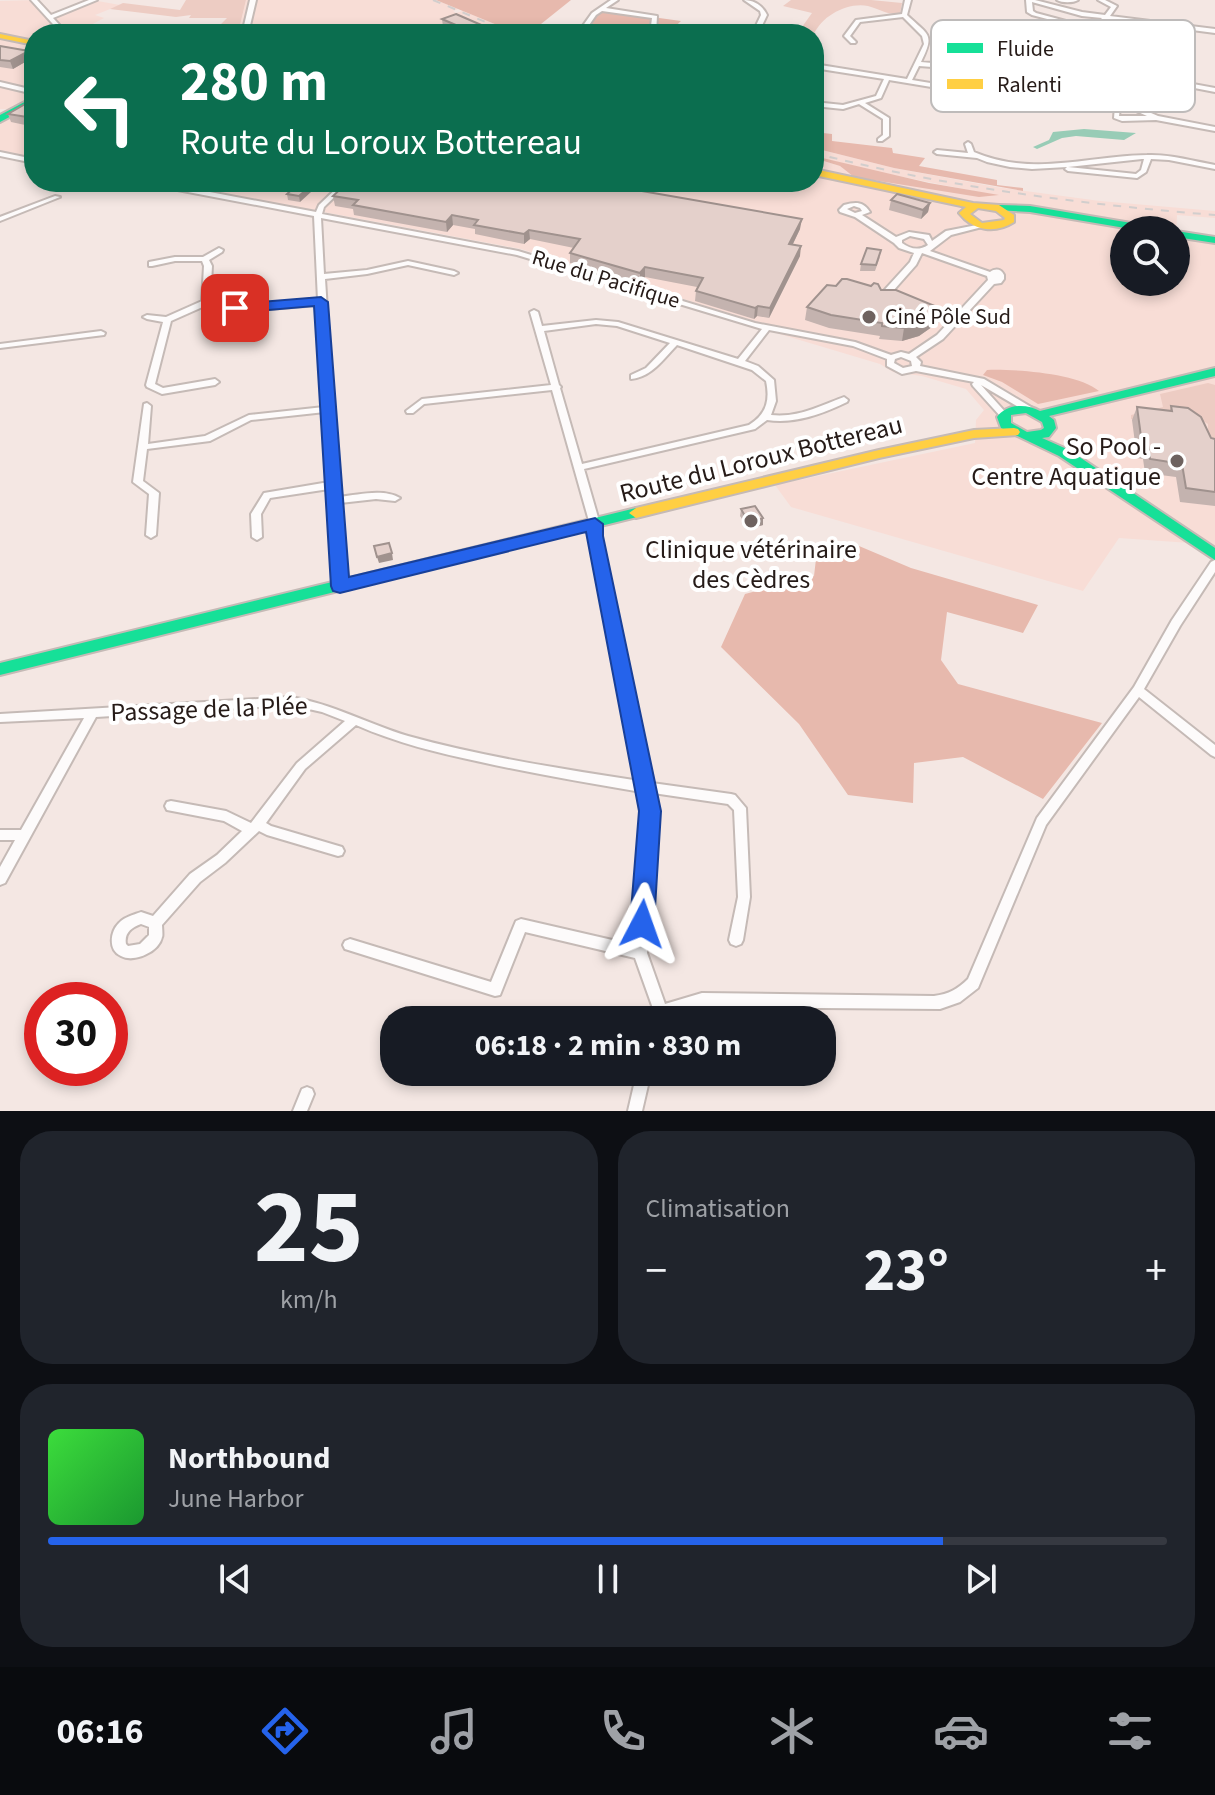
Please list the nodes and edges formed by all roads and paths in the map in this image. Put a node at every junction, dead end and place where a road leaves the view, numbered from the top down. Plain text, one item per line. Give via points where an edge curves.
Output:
1 (34, 0) edge
2 (94, 0) edge
3 (253, 0) edge
4 (615, 0) edge
5 (747, 0) edge
6 (908, 0) edge
7 (1029, 0) edge
8 (1060, 0) edge
9 (1075, 0) edge
10 (1101, 0) edge
11 (1029, 8) junction
12 (601, 9) junction
13 (1058, 9) junction
14 (904, 15) junction
15 (50, 17) junction
16 (1109, 17) junction
17 (1050, 20) edge
18 (1104, 20) edge
19 (1132, 20) edge
20 (56, 24) edge
21 (247, 24) edge
22 (588, 24) edge
23 (654, 24) edge
24 (760, 24) edge
25 (1195, 28) edge
26 (1215, 31) edge
27 (0, 36) edge
28 (24, 41) edge
29 (853, 42) dead end
30 (931, 43) edge
31 (927, 44) junction
32 (918, 64) junction
33 (931, 65) edge
34 (824, 68) edge
35 (887, 79) junction
36 (909, 81) junction
37 (0, 84) edge
38 (931, 85) edge
39 (1195, 86) edge
40 (24, 90) edge
41 (1215, 90) edge
42 (860, 102) junction
43 (824, 105) edge
44 (24, 106) edge
45 (1117, 112) edge
46 (1143, 112) edge
47 (1156, 118) junction
48 (0, 119) edge
49 (1215, 129) edge
50 (880, 140) dead end
51 (968, 144) dead end
52 (937, 152) dead end
53 (0, 154) edge
54 (976, 156) junction
55 (1148, 157) junction
56 (24, 159) edge
57 (1062, 167) junction
58 (1215, 167) edge
59 (824, 174) edge
60 (199, 192) edge
61 (336, 192) edge
62 (57, 197) dead end
63 (866, 212) junction
64 (968, 212) junction
65 (1005, 212) junction
66 (317, 214) junction
67 (857, 215) junction
68 (0, 219) edge
69 (1110, 222) edge
70 (982, 226) junction
71 (918, 235) junction
72 (1190, 236) edge
73 (899, 238) junction
74 (1215, 240) edge
75 (932, 244) junction
76 (219, 250) dead end
77 (921, 251) junction
78 (205, 259) junction
79 (152, 264) dead end
80 (454, 273) dead end
81 (320, 277) junction
82 (882, 298) edge
83 (206, 302) junction
84 (321, 302) junction
85 (534, 312) dead end
86 (147, 317) dead end
87 (167, 320) junction
88 (767, 328) junction
89 (540, 329) junction
90 (101, 333) dead end
91 (675, 342) junction
92 (0, 346) edge
93 (911, 356) junction
94 (891, 358) junction
95 (740, 362) junction
96 (916, 368) junction
97 (1215, 372) edge
98 (634, 377) dead end
99 (972, 379) junction
100 (215, 382) dead end
101 (557, 387) junction
102 (844, 400) dead end
103 (147, 406) dead end
104 (407, 407) dead end
105 (328, 409) junction
106 (1004, 416) junction
107 (767, 417) junction
108 (1042, 420) junction
109 (1014, 432) junction
110 (974, 434) junction
111 (1029, 437) junction
112 (143, 447) junction
113 (1064, 453) junction
114 (580, 467) junction
115 (332, 485) junction
116 (395, 498) dead end
117 (333, 501) junction
118 (595, 524) junction
119 (151, 535) dead end
120 (257, 537) dead end
121 (1215, 555) edge
122 (1215, 564) edge
123 (340, 586) junction
124 (0, 669) edge
125 (1138, 690) junction
126 (93, 712) junction
127 (0, 718) edge
128 (354, 720) junction
129 (1215, 752) edge
130 (647, 789) junction
131 (171, 806) dead end
132 (255, 827) junction
133 (0, 835) edge
134 (24, 835) junction
135 (338, 851) dead end
136 (0, 879) edge
137 (155, 923) dead end
138 (736, 940) dead end
139 (350, 945) dead end
140 (640, 953) junction
141 (657, 1006) edge
142 (681, 1006) edge
143 (641, 1086) edge
144 (307, 1094) dead end
145 (300, 1111) edge
146 (635, 1111) edge

1 - 15 street
2 - 15 street
3 - 21 street
4 - 12 street
5 - 24 street via 762,10
6 - 14 street
7 - 11 street
7 - 13 street
8 - 9 street
10 - 16 street via 1114,6
11 - 13 street
11 - 17 street
12 - 22 street
12 - 23 street via 655,17
13 - 16 street
14 - 29 street via 858,21 847,36
14 - 31 street via 925,35
15 - 20 street
16 - 18 street
16 - 19 street
25 - 26 street
27 - 28 main road
30 - 31 street
31 - 32 street
32 - 33 street
32 - 36 street
34 - 35 street
35 - 36 street
35 - 42 street via 880,96
36 - 38 street
37 - 40 street
39 - 41 street
42 - 43 street
42 - 50 street via 886,118 886,136
44 - 48 main road
45 - 47 street via 1118,118
46 - 47 street
47 - 49 street
51 - 54 street
52 - 54 street
53 - 56 street
54 - 57 street
55 - 57 street
55 - 57 street via 1137,176
55 - 58 street
59 - 64 main road via 935,199
60 - 66 street, Rue du Pacifique
61 - 66 street
62 - 68 street
63 - 67 street
63 - 67 street via 855,204 843,208
63 - 73 street
64 - 65 main road
64 - 70 main road
64 - 71 street via 955,226
65 - 69 main road via 1041,211
65 - 70 main road via 1003,225
66 - 81 street
66 - 88 street, Rue du Pacifique via 518,253
67 - 73 street
70 - 75 street via 949,233
71 - 73 street
71 - 75 street
72 - 74 main road
73 - 77 street via 905,249
75 - 77 street
76 - 78 street
77 - 82 street
77 - 93 street via 991,277 940,337
78 - 79 street
78 - 83 street
80 - 81 street via 408,263
81 - 84 street
83 - 84 street via 244,309
83 - 87 street
84 - 105 street
85 - 89 street
86 - 87 street
87 - 100 street via 150,385 162,391
88 - 94 street, Rue du Pacifique via 855,344
88 - 95 street
89 - 91 street via 604,322
89 - 101 street
90 - 92 street
91 - 95 street
91 - 98 street via 649,370
93 - 94 street
93 - 96 street
94 - 96 street, Rue du Pacifique via 896,369
95 - 107 street via 770,380
96 - 99 street
97 - 108 main road
99 - 106 street
99 - 108 street
101 - 104 street
101 - 114 street
102 - 107 street via 824,410
103 - 112 street
105 - 112 street via 249,418 207,439
105 - 115 street
106 - 108 main road, Route du Loroux Bottereau via 1016,409
106 - 109 main road
106 - 110 main road, Route du Loroux Bottereau
107 - 114 street via 752,427
108 - 111 main road via 1041,436
108 - 113 main road
109 - 110 main road, Route du Loroux Bottereau
109 - 111 main road
110 - 118 main road, Route du Loroux Bottereau
111 - 113 main road
112 - 119 street via 138,482 154,493
113 - 121 main road
114 - 118 street
115 - 117 street
115 - 120 street via 267,495 256,514
116 - 117 street
117 - 123 street
118 - 123 main road, Route du Loroux Bottereau
118 - 130 street
122 - 125 street
123 - 124 main road, Route du Loroux Bottereau
125 - 129 street
125 - 142 street via 1041,822 965,993 934,1003 702,1000
126 - 127 street, Passage de la Plée
126 - 128 street, Passage de la Plée via 291,701 323,706
126 - 134 street
128 - 130 street, Passage de la Plée via 419,744
128 - 132 street via 301,766
130 - 138 street, Passage de la Plée via 731,799 740,808 744,897
130 - 140 street
131 - 132 street
132 - 135 street
132 - 137 street via 195,878
133 - 134 street
134 - 136 street
139 - 140 street via 495,990 521,925
140 - 141 street
143 - 146 street
144 - 145 street

